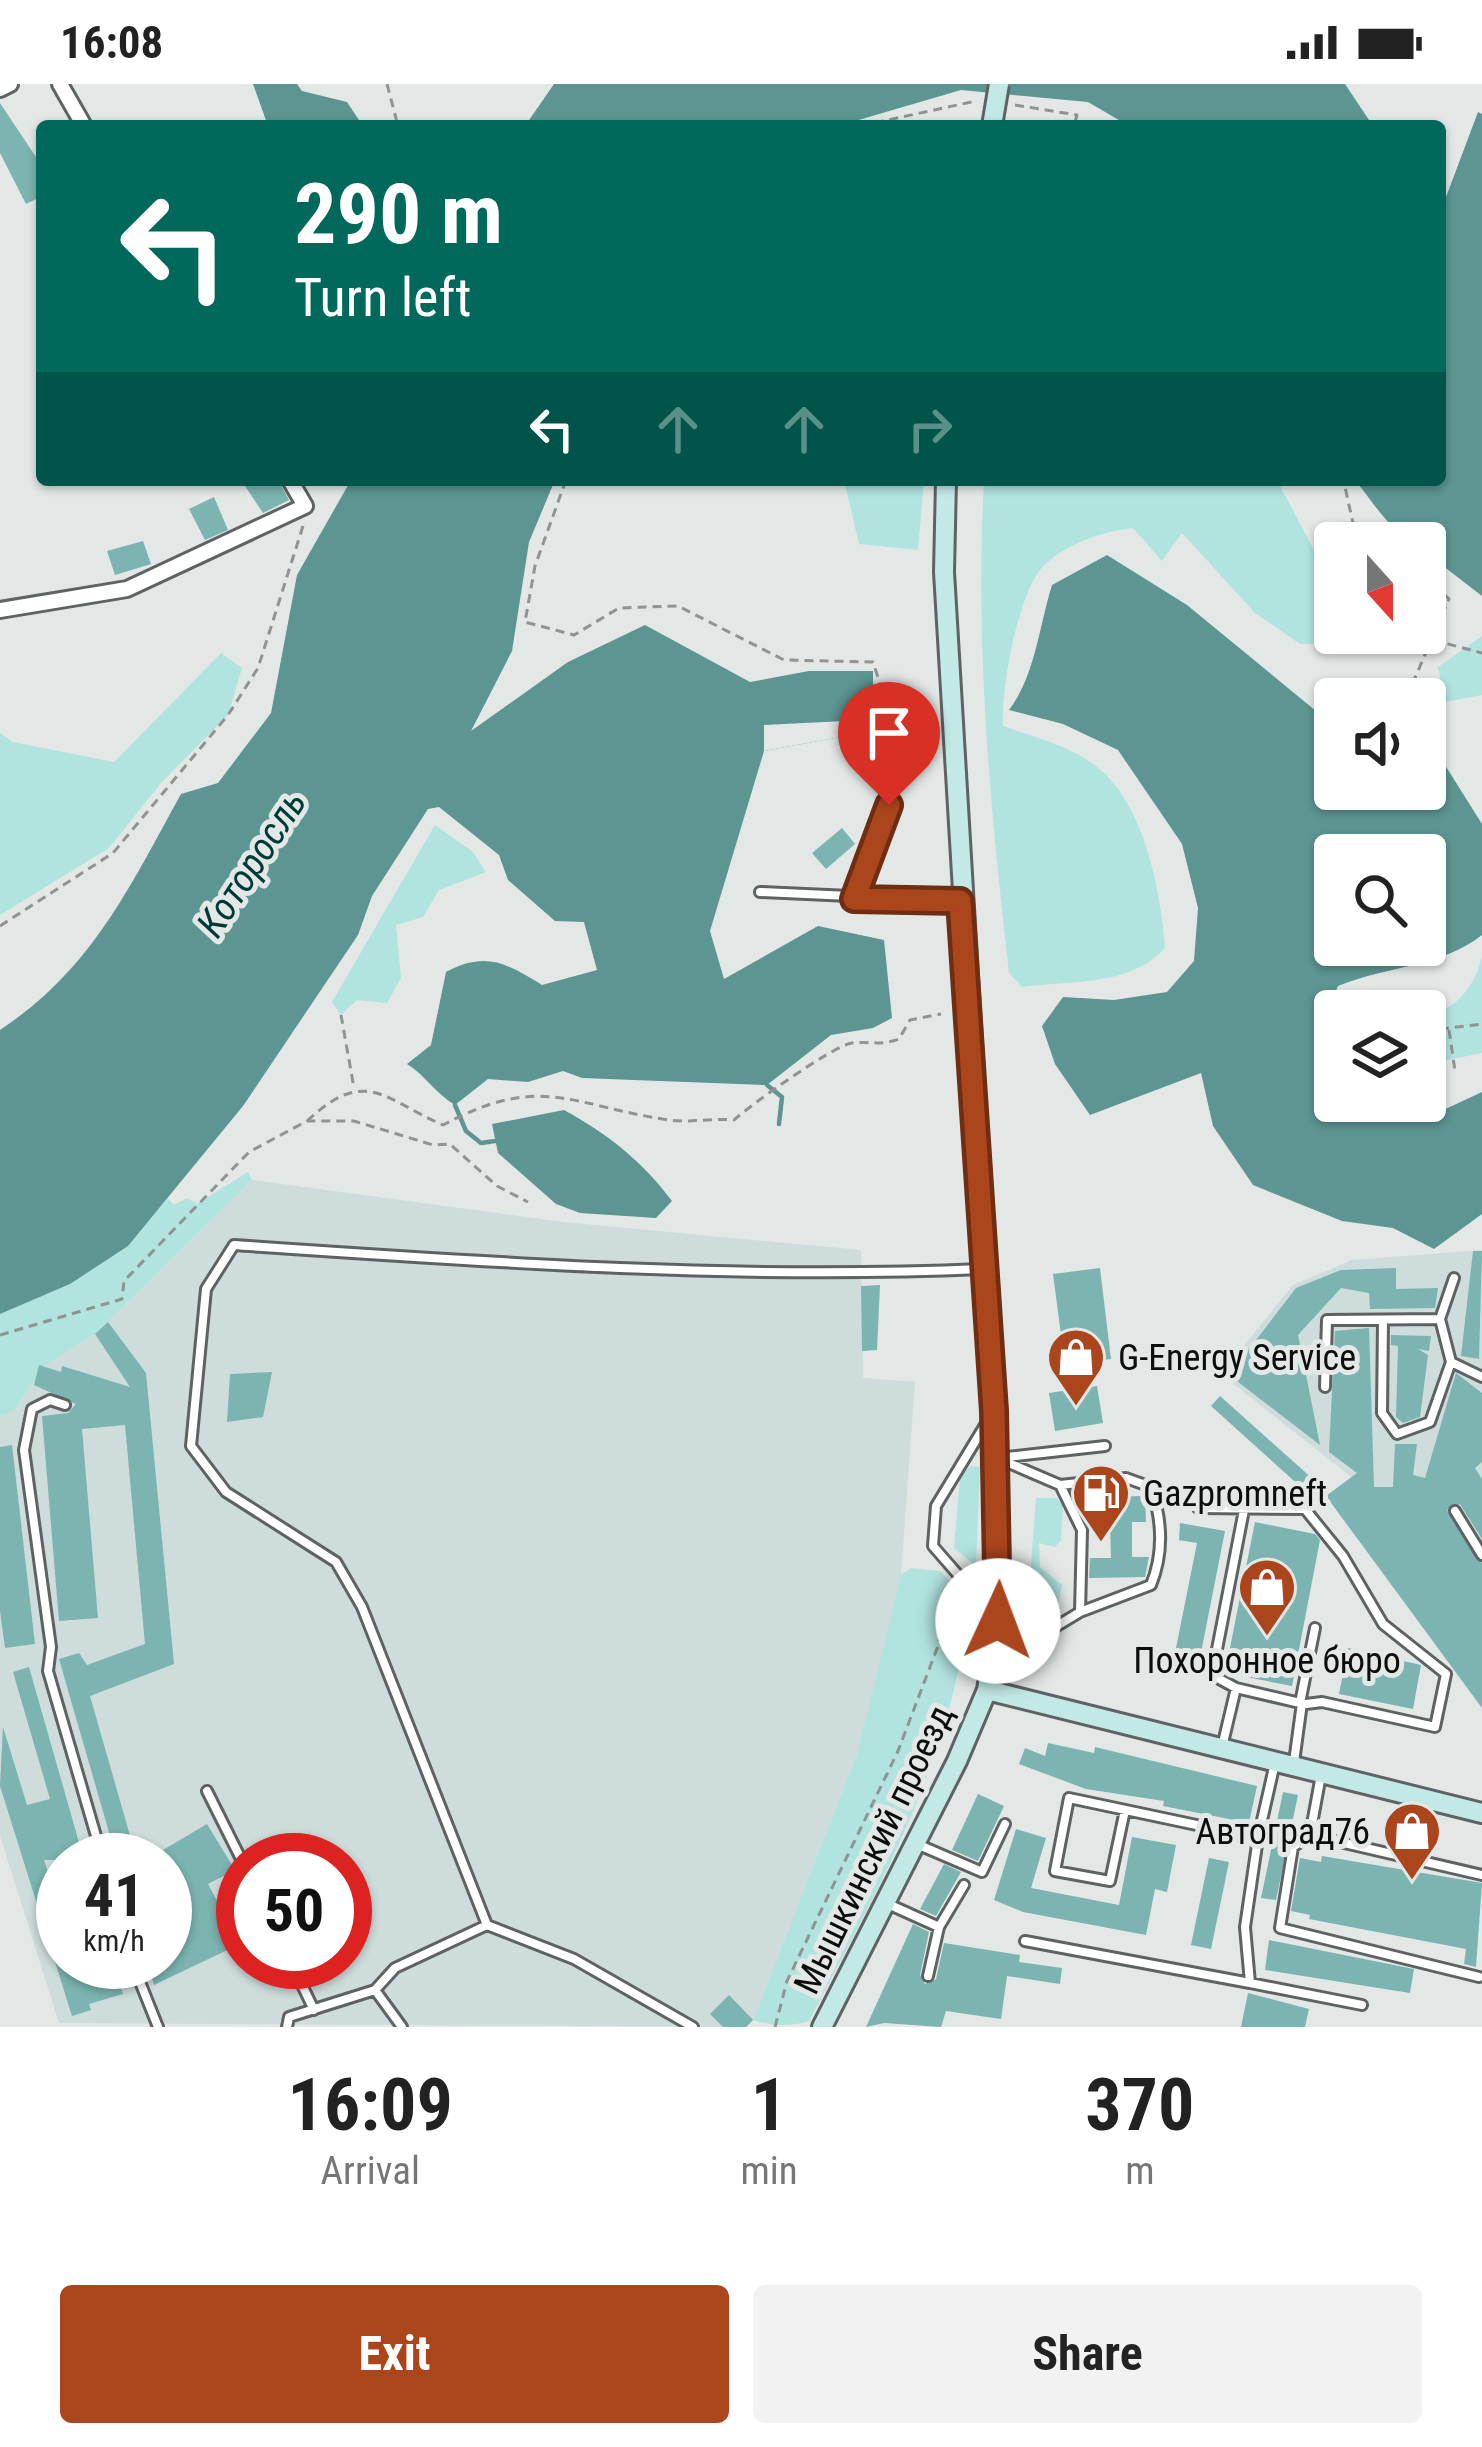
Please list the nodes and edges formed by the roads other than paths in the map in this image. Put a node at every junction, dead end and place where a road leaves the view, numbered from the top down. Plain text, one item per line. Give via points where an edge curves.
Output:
1 (10, 84) edge
2 (60, 84) edge
3 (0, 89) edge
4 (81, 120) edge
5 (293, 486) edge
6 (946, 486) edge
7 (0, 610) edge
8 (889, 805) dead end
9 (760, 892) dead end
10 (854, 899) junction
11 (960, 901) junction
12 (985, 1269) junction
13 (1454, 1278) dead end
14 (1440, 1319) junction
15 (1383, 1320) junction
16 (1451, 1362) junction
17 (1481, 1374) edge
18 (1325, 1388) dead end
19 (65, 1406) dead end
20 (994, 1411) junction
21 (1105, 1446) dead end
22 (996, 1458) junction
23 (1060, 1485) junction
24 (1198, 1508) dead end
25 (1244, 1510) junction
26 (1455, 1511) dead end
27 (1482, 1555) edge
28 (1080, 1612) junction
29 (998, 1621) junction
30 (1316, 1628) dead end
31 (993, 1664) junction
32 (1236, 1688) junction
33 (987, 1690) junction
34 (1303, 1703) junction
35 (1222, 1749) junction
36 (1284, 1764) junction
37 (1322, 1773) junction
38 (207, 1791) dead end
39 (1125, 1810) junction
40 (1482, 1814) edge
41 (1005, 1824) dead end
42 (95, 1833) edge
43 (228, 1833) edge
44 (1310, 1835) junction
45 (1258, 1838) junction
46 (918, 1844) junction
47 (1482, 1875) edge
48 (964, 1885) dead end
49 (887, 1904) junction
50 (487, 1925) junction
51 (938, 1927) junction
52 (1025, 1941) dead end
53 (928, 1976) dead end
54 (1479, 1976) dead end
55 (1250, 1983) junction
56 (143, 1989) edge
57 (304, 1989) edge
58 (375, 1990) junction
59 (1362, 2005) dead end
60 (314, 2010) junction
61 (158, 2027) edge
62 (287, 2027) edge
63 (402, 2027) edge
64 (693, 2027) edge
65 (822, 2027) edge

1 - 3 street
2 - 4 street
5 - 7 street via 305,506 127,589
6 - 11 main road, Мышкинский проезд
8 - 10 lane
9 - 10 lane
10 - 11 lane
11 - 12 main road, Мышкинский проезд
12 - 20 main road, Мышкинский проезд
12 - 50 lane via 556,1267 234,1245 206,1289 191,1446 226,1492 340,1569 362,1606
13 - 14 lane
14 - 15 lane
14 - 16 lane
15 - 16 lane via 1382,1413 1397,1434 1430,1422
15 - 18 lane via 1327,1320
16 - 17 lane
19 - 42 lane via 50,1400 32,1408 23,1450 48,1671
20 - 22 main road, Мышкинский проезд
20 - 29 lane via 936,1506 933,1546
21 - 22 lane
22 - 23 lane
22 - 29 main road, Мышкинский проезд
23 - 28 lane via 1082,1530
23 - 28 lane via 1126,1478 1150,1487 1160,1511 1150,1585
24 - 25 lane
25 - 32 lane via 1212,1676
25 - 34 lane via 1305,1509 1383,1624 1446,1674 1436,1727
26 - 27 lane
28 - 31 lane
29 - 31 main road, Мышкинский проезд
30 - 34 lane
31 - 33 main road, Мышкинский проезд
32 - 34 lane
32 - 35 lane
33 - 35 main road
33 - 46 main road, Мышкинский проезд
34 - 36 lane
35 - 36 main road
36 - 37 main road
36 - 45 lane
37 - 40 main road
37 - 44 lane
38 - 43 lane
39 - 39 lane via 1070,1798 1055,1871 1110,1881
39 - 45 lane
41 - 46 lane via 982,1872
44 - 47 lane
44 - 54 lane via 1293,1847 1280,1928
45 - 55 lane via 1245,1927
46 - 49 main road, Мышкинский проезд
48 - 51 lane
49 - 51 lane
49 - 65 main road, Мышкинский проезд
50 - 58 lane via 395,1968
50 - 64 lane via 574,1959
51 - 53 lane
52 - 55 lane
55 - 59 lane
56 - 61 lane
57 - 60 lane
58 - 60 lane
58 - 63 lane
60 - 62 lane via 289,2017

